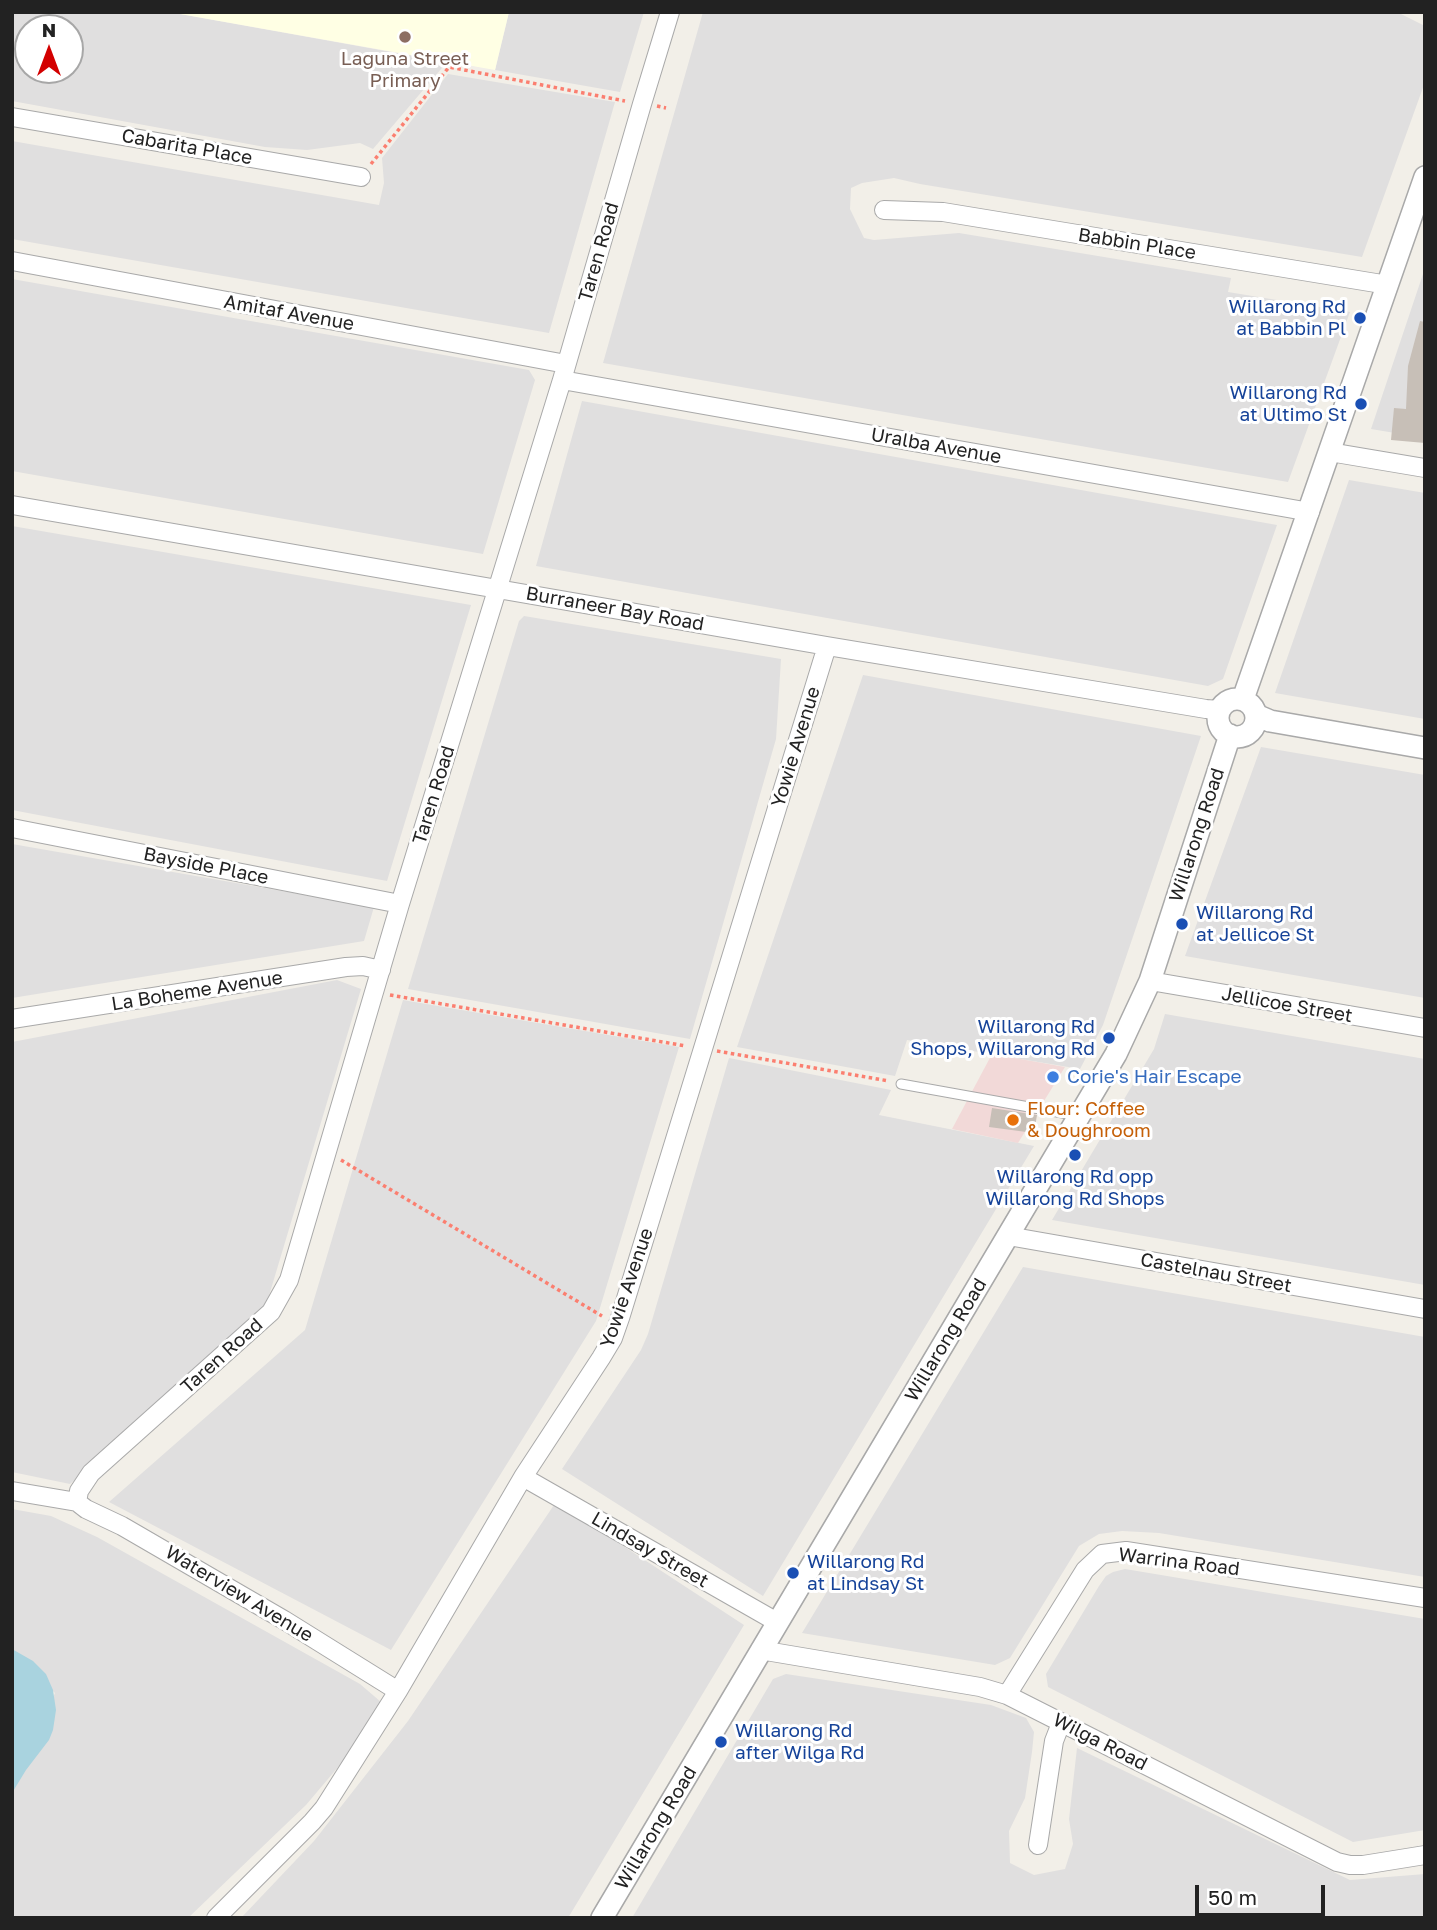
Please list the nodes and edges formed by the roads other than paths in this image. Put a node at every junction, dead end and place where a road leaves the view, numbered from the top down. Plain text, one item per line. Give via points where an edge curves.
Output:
1 (670, 12) edge
2 (12, 117) edge
3 (361, 177) road end
4 (1425, 177) edge
5 (884, 210) dead end
6 (12, 261) edge
7 (1388, 285) junction
8 (564, 372) junction
9 (1330, 452) junction
10 (1425, 468) edge
11 (12, 505) edge
12 (1310, 512) junction
13 (498, 589) junction
14 (827, 646) junction
15 (1250, 707) junction
16 (1219, 710) junction
17 (1230, 735) junction
18 (1425, 748) edge
19 (12, 828) edge
20 (400, 904) junction
21 (381, 970) junction
22 (1150, 981) junction
23 (12, 1019) edge
24 (1425, 1028) edge
25 (901, 1084) road end
26 (1080, 1116) junction
27 (1008, 1236) junction
28 (1425, 1309) edge
29 (523, 1476) junction
30 (12, 1491) edge
31 (77, 1502) junction
32 (1425, 1598) edge
33 (777, 1622) junction
34 (760, 1650) junction
35 (398, 1691) junction
36 (1007, 1695) junction
37 (1062, 1723) junction
38 (1038, 1845) dead end
39 (1425, 1855) edge
40 (216, 1918) edge
41 (602, 1918) edge

1 - 8 street, Taren Road
2 - 3 street, Cabarita Place
4 - 7 street
5 - 7 street, Babbin Place via 943,212
6 - 8 street, Amitaf Avenue
7 - 9 street
8 - 12 street, Uralba Avenue
8 - 13 street, Taren Road
9 - 10 street
9 - 12 street
11 - 13 street, Burraneer Bay Road
12 - 15 street
13 - 14 street, Burraneer Bay Road
13 - 20 street, Taren Road
14 - 16 street, Burraneer Bay Road
14 - 29 street, Yowie Avenue via 618,1325
15 - 16 street via 1228,700
15 - 17 street via 1256,722 1249,733
15 - 18 street via 1270,721
16 - 17 street via 1220,727
17 - 22 street, Willarong Road
19 - 20 street, Bayside Place
20 - 21 street, Taren Road
21 - 23 street, La Boheme Avenue via 346,967
21 - 31 street, Taren Road via 289,1280 271,1312 91,1473
22 - 24 street, Jellicoe Street
22 - 26 street, Willarong Road
25 - 26 lane
26 - 27 street, Willarong Road
27 - 28 street, Castelnau Street
27 - 33 street, Willarong Road
29 - 33 street, Lindsay Street
29 - 35 street, Yowie Avenue
30 - 31 street, Waterview Avenue
31 - 35 street, Waterview Avenue via 273,1613
32 - 36 street, Warrina Road via 1126,1551 1102,1554 1084,1570
33 - 34 street, Willarong Road
34 - 36 street, Wilga Road
34 - 41 street, Willarong Road
35 - 40 street, Yowie Avenue via 324,1808
36 - 37 street, Wilga Road
37 - 38 street via 1054,1741
37 - 39 street, Wilga Road via 1337,1862 1363,1865

